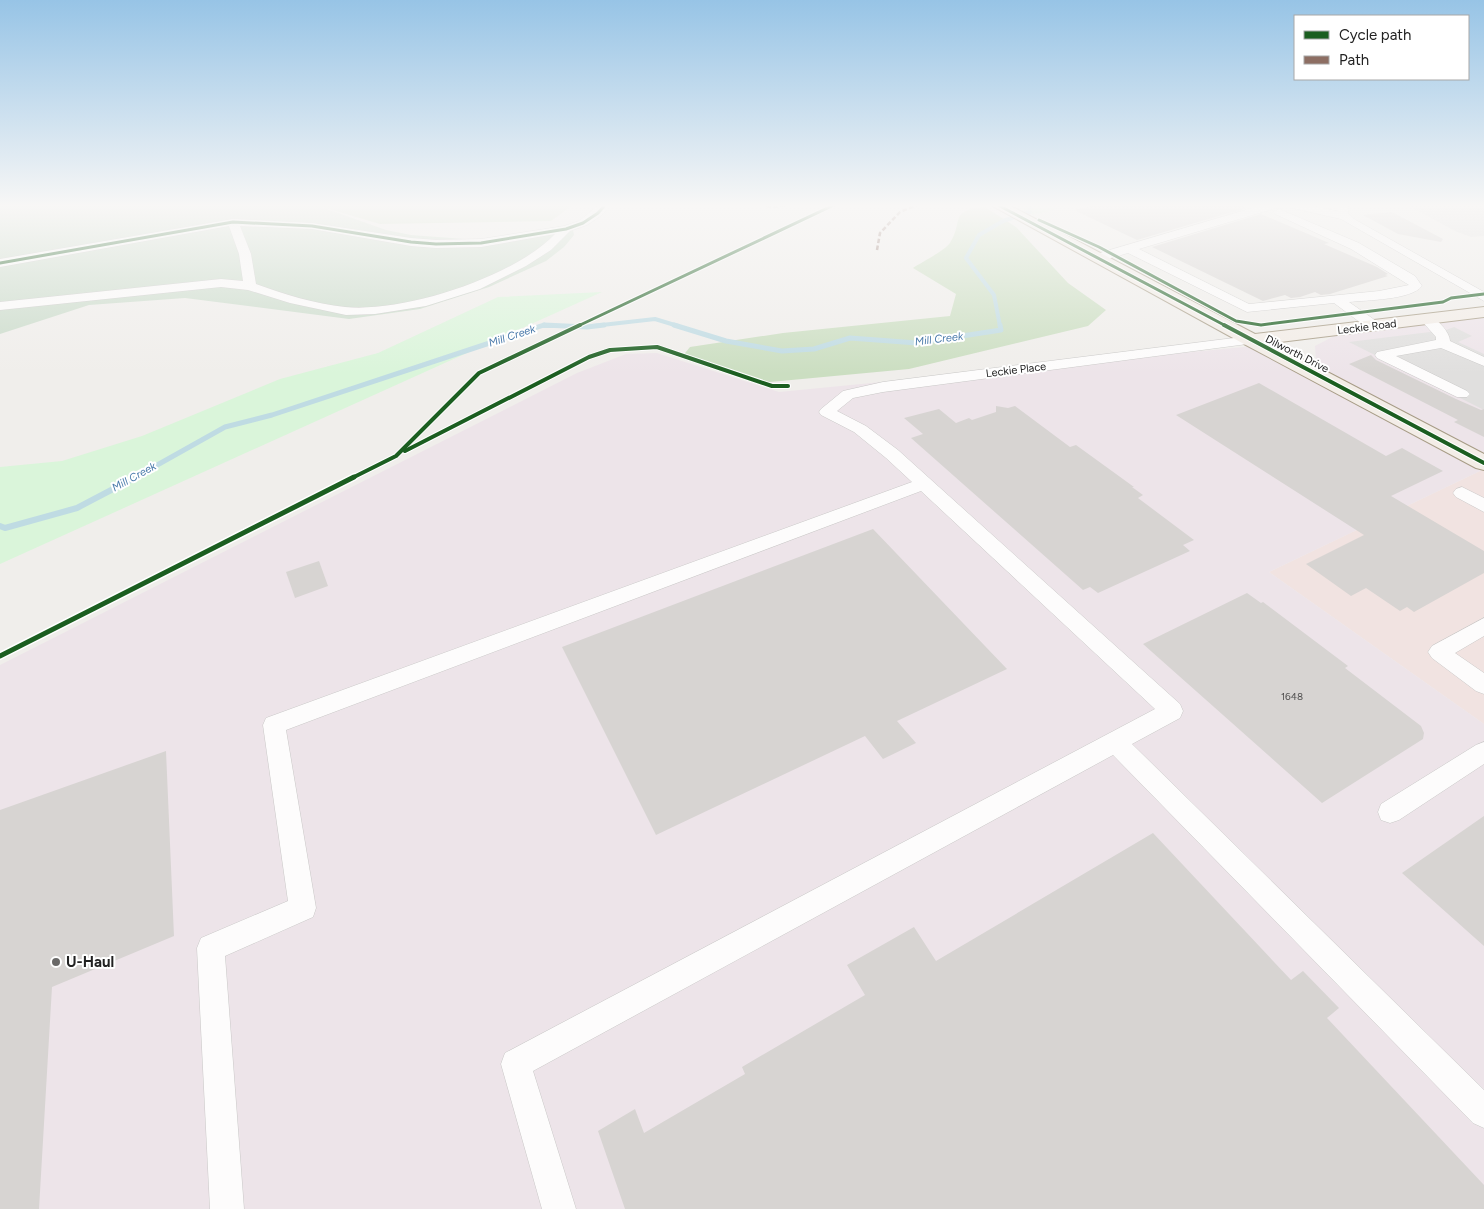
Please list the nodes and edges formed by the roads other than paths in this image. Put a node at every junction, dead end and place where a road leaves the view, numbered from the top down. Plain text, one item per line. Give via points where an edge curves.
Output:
1 (246, 260) edge
2 (526, 260) edge
3 (1102, 260) edge
4 (1153, 260) edge
5 (1379, 260) edge
6 (1419, 260) edge
7 (250, 286) junction
8 (1484, 297) edge
9 (1337, 299) junction
10 (0, 306) edge
11 (1484, 312) edge
12 (1427, 319) junction
13 (1374, 326) junction
14 (1293, 336) junction
15 (1250, 340) junction
16 (1443, 343) junction
17 (1484, 362) edge
18 (1327, 380) junction
19 (1462, 394) dead end
20 (1484, 463) edge
21 (925, 483) junction
22 (1462, 494) dead end
23 (1484, 506) edge
24 (1484, 626) edge
25 (1484, 685) edge
26 (1115, 742) junction
27 (1484, 752) edge
28 (1390, 812) dead end
29 (1484, 1112) edge
30 (228, 1209) edge
31 (559, 1209) edge

1 - 7 street
2 - 7 street via 441,299 348,311 287,299
3 - 15 main road, Dilworth Drive
4 - 9 street via 1247,308
5 - 9 street via 1411,279 1416,286
6 - 8 street
7 - 10 street via 221,284
9 - 13 street
11 - 12 main road, Leckie Road
12 - 13 main road, Leckie Road
12 - 16 street via 1443,336
13 - 14 main road, Leckie Road
14 - 15 main road, Leckie Road
14 - 18 main road via 1293,343
15 - 18 main road, Dilworth Drive
15 - 21 street, Leckie Place via 883,387 848,394 827,412 860,429
16 - 17 street
16 - 19 street via 1382,355
18 - 20 main road, Dilworth Drive
21 - 26 street via 1172,711
21 - 30 street via 274,725 303,908 211,948
22 - 23 street
24 - 25 street via 1439,652
26 - 29 street
26 - 31 street via 516,1064
27 - 28 street

